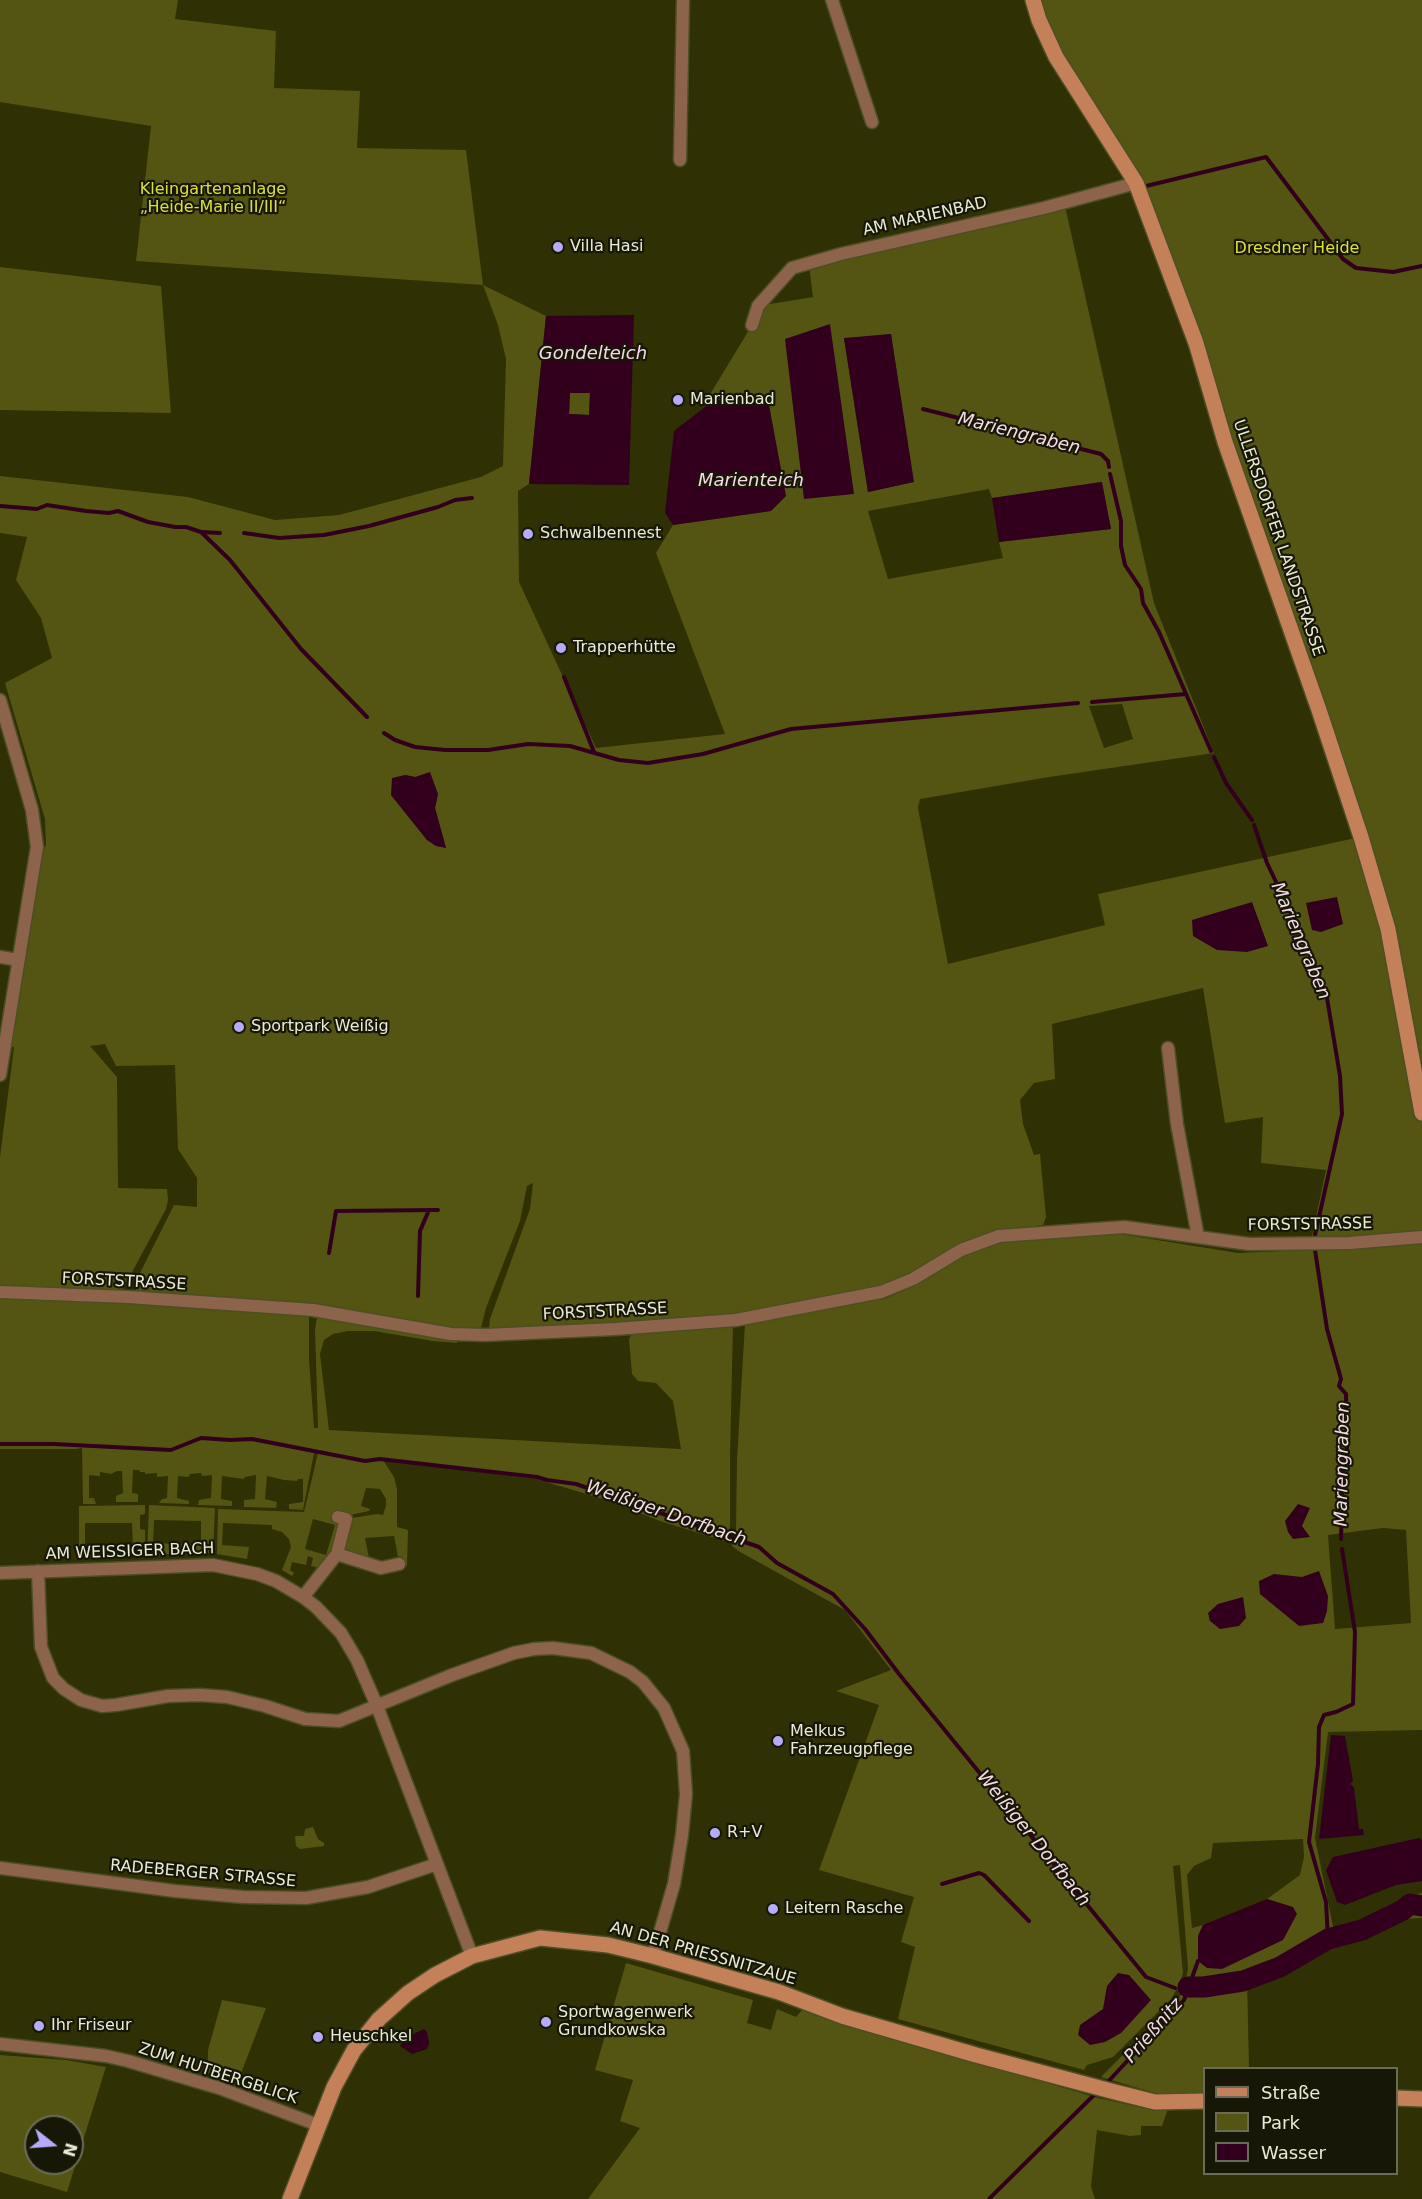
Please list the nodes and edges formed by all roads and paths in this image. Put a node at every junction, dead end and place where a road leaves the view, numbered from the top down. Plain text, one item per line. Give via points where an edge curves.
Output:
1 (683, 0) edge
2 (832, 0) edge
3 (1033, 0) edge
4 (872, 122) dead end
5 (680, 160) dead end
6 (1136, 183) junction
7 (752, 326) dead end
8 (0, 699) edge
9 (5, 736) edge
10 (0, 957) edge
11 (18, 960) junction
12 (1168, 1048) dead end
13 (0, 1075) edge
14 (1422, 1113) edge
15 (1198, 1237) junction
16 (1422, 1237) edge
17 (0, 1292) edge
18 (338, 1517) dead end
19 (337, 1554) junction
20 (396, 1569) dead end
21 (38, 1572) junction
22 (0, 1573) edge
23 (303, 1597) junction
24 (377, 1706) junction
25 (437, 1864) junction
26 (0, 1868) edge
27 (472, 1956) junction
28 (652, 1956) junction
29 (0, 2044) edge
30 (1398, 2098) edge
31 (1422, 2099) edge
32 (1203, 2101) edge
33 (318, 2125) junction
34 (290, 2199) edge

1 - 5 street
2 - 4 street
3 - 6 main road, ULLERSDORFER LANDSTRASSE via 1056,57
6 - 7 street, AM MARIENBAD via 792,268 758,306
6 - 14 main road, ULLERSDORFER LANDSTRASSE via 1196,343 1225,442 1361,837 1388,929
8 - 9 street
9 - 11 street via 32,810 37,847
10 - 11 street
11 - 13 street
12 - 15 street
15 - 16 street, FORSTSTRASSE via 1249,1244 1350,1244
15 - 17 street, FORSTSTRASSE via 1124,1227 999,1236 961,1250 881,1293 736,1320 615,1329 451,1334 313,1310
18 - 19 street via 346,1520
19 - 20 street
19 - 23 street
21 - 22 street, AM WEISSIGER BACH
21 - 23 street, AM WEISSIGER BACH via 213,1565 257,1574
21 - 24 street via 44,1659 53,1678 81,1700 102,1706 168,1696 227,1697 305,1719 339,1721
23 - 24 street, AM WEISSIGER BACH via 341,1633
24 - 25 street
24 - 28 street via 494,1660 534,1649 591,1653 643,1682 664,1708 675,1730 683,1751 686,1794 674,1884
25 - 26 street, RADEBERGER STRASSE via 368,1887 306,1898 175,1891
25 - 27 street
27 - 28 main road, AN DER PRIESSNITZAUE via 540,1938 608,1945
27 - 33 main road, AN DER PRIESSNITZAUE via 435,1975 379,2019 353,2053
28 - 32 main road, AN DER PRIESSNITZAUE via 779,1992 842,2016 1095,2087 1155,2102
29 - 33 street, ZUM HUTBERGBLICK via 128,2061 219,2088
30 - 31 main road
33 - 34 main road, AN DER PRIESSNITZAUE

